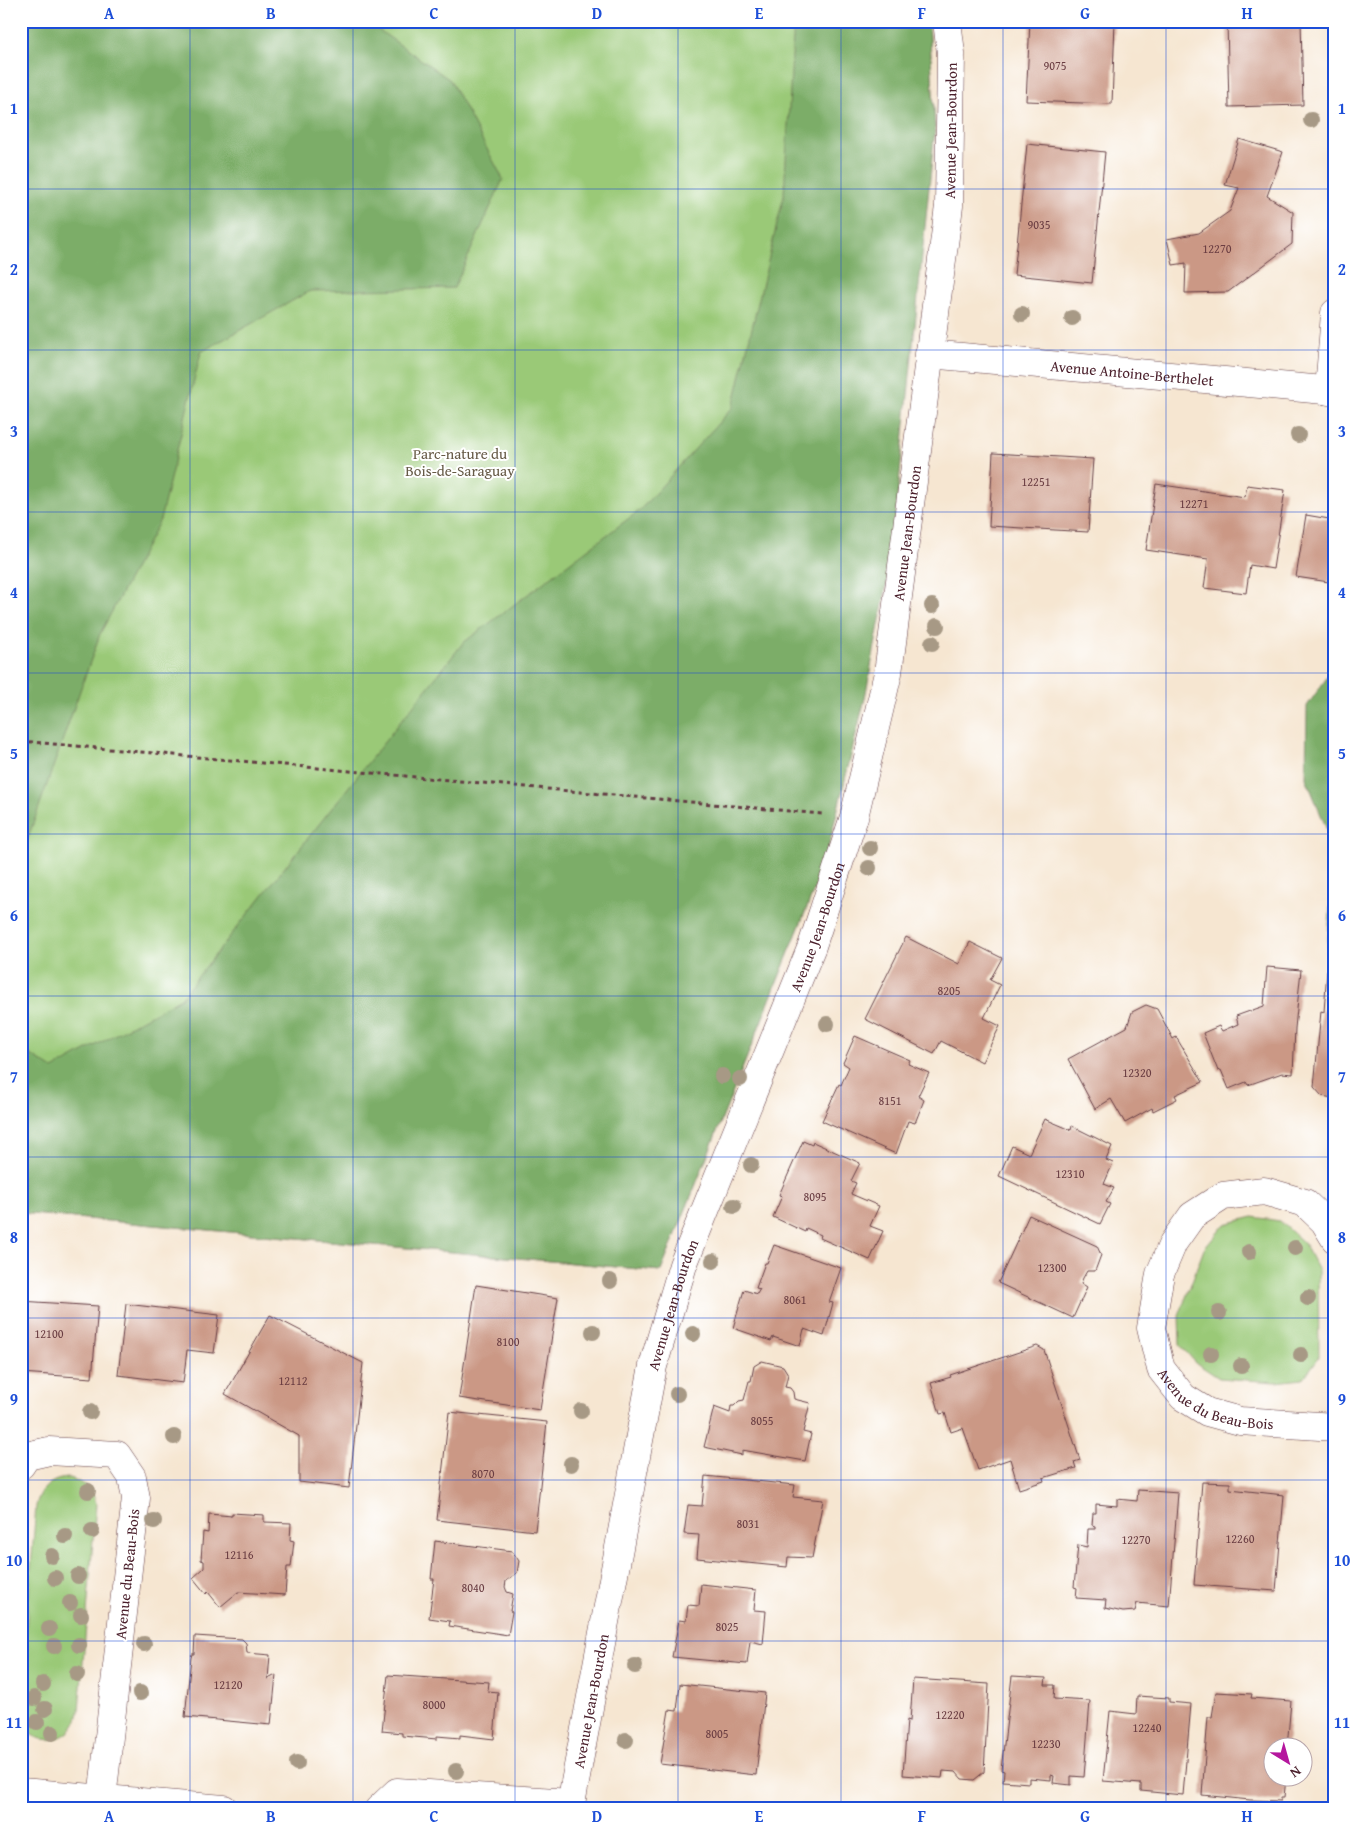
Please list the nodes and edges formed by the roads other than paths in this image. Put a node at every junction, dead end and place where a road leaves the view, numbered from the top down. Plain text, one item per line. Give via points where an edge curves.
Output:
1 (947, 21) edge
2 (1335, 313) edge
3 (929, 354) junction
4 (1332, 391) edge
5 (1335, 1239) edge
6 (1335, 1427) edge
7 (21, 1465) edge
8 (21, 1792) edge
9 (102, 1799) junction
10 (571, 1806) edge
11 (224, 1809) edge
12 (379, 1809) edge

1 - 3 street, Avenue Jean-Bourdon via 951,53 949,206
2 - 4 street
3 - 4 street, Avenue Antoine-Berthelet
3 - 10 street, Avenue Jean-Bourdon via 888,673 854,817 812,946 683,1265 653,1366
5 - 6 street, Avenue du Beau-Bois via 1324,1221 1306,1203 1264,1191 1223,1196 1192,1216 1173,1243 1160,1274 1150,1328 1161,1369 1184,1396 1207,1412 1240,1420
7 - 9 street, Avenue du Beau-Bois via 27,1456 49,1451 117,1455 132,1477 136,1498
8 - 9 street
9 - 11 street
10 - 12 street via 397,1792

